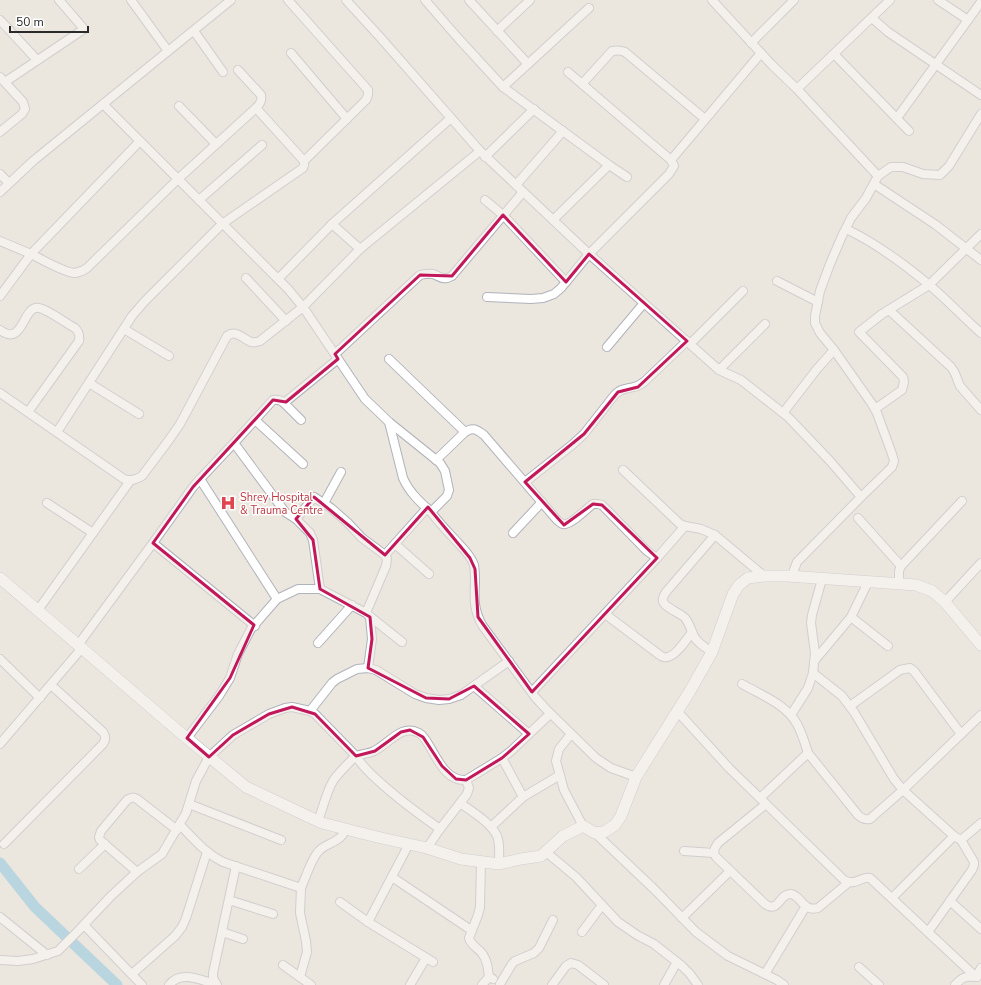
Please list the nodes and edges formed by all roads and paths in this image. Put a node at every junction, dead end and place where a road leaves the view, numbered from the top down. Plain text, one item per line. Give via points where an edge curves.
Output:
1 (59, 0) edge
2 (131, 0) edge
3 (231, 0) edge
4 (288, 0) edge
5 (346, 0) edge
6 (425, 0) edge
7 (530, 0) edge
8 (712, 0) edge
9 (794, 0) edge
10 (890, 0) edge
11 (938, 0) edge
12 (474, 2) edge
13 (981, 2) edge
14 (589, 8) dead end
15 (872, 18) junction
16 (0, 20) edge
17 (968, 20) junction
18 (497, 30) junction
19 (194, 31) junction
20 (752, 43) junction
21 (168, 51) junction
22 (291, 53) dead end
23 (761, 53) junction
24 (834, 54) junction
25 (37, 60) junction
26 (528, 64) junction
27 (936, 64) junction
28 (238, 70) dead end
29 (222, 72) dead end
30 (568, 72) dead end
31 (3, 79) edge
32 (582, 84) junction
33 (504, 87) junction
34 (797, 89) junction
35 (981, 95) edge
36 (103, 104) junction
37 (179, 106) dead end
38 (256, 108) junction
39 (534, 109) junction
40 (981, 114) edge
41 (347, 118) junction
42 (450, 118) junction
43 (897, 118) junction
44 (705, 119) junction
45 (563, 131) junction
46 (909, 131) dead end
47 (0, 132) edge
48 (140, 141) junction
49 (216, 144) junction
50 (262, 145) dead end
51 (482, 154) junction
52 (304, 160) junction
53 (671, 160) junction
54 (609, 165) junction
55 (0, 174) edge
56 (878, 176) junction
57 (627, 177) dead end
58 (178, 179) junction
59 (9, 183) junction
60 (874, 184) junction
61 (516, 185) junction
62 (0, 192) edge
63 (523, 192) junction
64 (199, 200) junction
65 (485, 200) dead end
66 (503, 215) junction
67 (554, 220) junction
68 (222, 224) junction
69 (332, 224) junction
70 (846, 229) junction
71 (981, 234) edge
72 (0, 241) edge
73 (360, 249) junction
74 (966, 249) junction
75 (30, 254) junction
76 (590, 254) junction
77 (981, 260) edge
78 (246, 278) dead end
79 (278, 279) junction
80 (777, 280) dead end
81 (566, 282) junction
82 (929, 285) junction
83 (743, 290) dead end
84 (0, 296) edge
85 (487, 297) dead end
86 (818, 302) junction
87 (644, 303) junction
88 (303, 307) junction
89 (889, 310) junction
90 (286, 321) junction
91 (765, 324) dead end
92 (124, 329) junction
93 (0, 330) edge
94 (981, 333) edge
95 (689, 343) junction
96 (607, 347) dead end
97 (834, 350) junction
98 (169, 356) dead end
99 (337, 357) junction
100 (389, 358) dead end
101 (719, 370) junction
102 (89, 383) junction
103 (0, 393) edge
104 (284, 403) junction
105 (875, 409) junction
106 (981, 410) edge
107 (28, 412) junction
108 (783, 413) junction
109 (139, 414) dead end
110 (255, 420) junction
111 (301, 420) dead end
112 (389, 422) junction
113 (57, 432) junction
114 (465, 432) junction
115 (234, 443) junction
116 (436, 460) junction
117 (302, 464) dead end
118 (623, 470) dead end
119 (341, 472) dead end
120 (200, 479) junction
121 (130, 481) junction
122 (525, 482) junction
123 (861, 497) junction
124 (962, 501) dead end
125 (542, 502) junction
126 (47, 503) dead end
127 (324, 503) junction
128 (429, 510) junction
129 (858, 518) dead end
130 (296, 520) junction
131 (685, 526) junction
132 (92, 533) junction
133 (513, 533) dead end
134 (715, 535) junction
135 (153, 543) junction
136 (395, 544) junction
137 (384, 555) junction
138 (657, 558) junction
139 (981, 563) edge
140 (901, 566) junction
141 (429, 574) dead end
142 (764, 576) junction
143 (792, 577) junction
144 (0, 578) edge
145 (822, 579) junction
146 (868, 582) junction
147 (899, 584) junction
148 (320, 589) junction
149 (278, 599) junction
150 (945, 602) junction
151 (352, 606) junction
152 (38, 610) junction
153 (605, 614) junction
154 (368, 615) junction
155 (851, 617) junction
156 (254, 626) junction
157 (692, 632) junction
158 (402, 642) dead end
159 (980, 642) edge
160 (318, 643) dead end
161 (80, 646) junction
162 (888, 646) dead end
163 (712, 652) junction
164 (0, 659) edge
165 (815, 660) junction
166 (509, 661) junction
167 (368, 668) junction
168 (813, 673) junction
169 (742, 684) dead end
170 (51, 685) junction
171 (474, 686) junction
172 (532, 692) junction
173 (40, 698) junction
174 (850, 706) junction
175 (677, 711) junction
176 (310, 712) junction
177 (550, 714) junction
178 (791, 715) junction
179 (981, 715) edge
180 (529, 734) junction
181 (571, 734) junction
182 (961, 734) junction
183 (187, 738) junction
184 (0, 744) edge
185 (808, 753) junction
186 (209, 756) junction
187 (356, 756) junction
188 (502, 758) junction
189 (560, 775) junction
190 (636, 777) junction
191 (466, 780) junction
192 (903, 790) junction
193 (523, 797) junction
194 (760, 798) junction
195 (460, 803) junction
196 (190, 804) junction
197 (766, 804) junction
198 (318, 821) junction
199 (981, 823) edge
200 (583, 826) junction
201 (491, 827) junction
202 (179, 828) junction
203 (346, 829) junction
204 (440, 829) junction
205 (595, 833) junction
206 (958, 838) junction
207 (281, 840) dead end
208 (4, 844) dead end
209 (105, 844) junction
210 (410, 844) junction
211 (427, 848) junction
212 (684, 851) dead end
213 (207, 852) junction
214 (546, 852) junction
215 (714, 853) junction
216 (480, 861) junction
217 (499, 864) junction
218 (236, 866) junction
219 (79, 869) dead end
220 (730, 871) junction
221 (137, 872) junction
222 (392, 877) junction
223 (848, 883) junction
224 (301, 888) junction
225 (892, 898) junction
226 (229, 900) junction
227 (950, 901) junction
228 (340, 902) dead end
229 (602, 905) junction
230 (806, 906) junction
231 (272, 914) dead end
232 (0, 917) edge
233 (682, 918) junction
234 (554, 920) dead end
235 (368, 922) junction
236 (84, 925) junction
237 (981, 929) edge
238 (471, 930) junction
239 (222, 932) junction
240 (582, 932) dead end
241 (928, 932) junction
242 (243, 939) dead end
243 (47, 955) junction
244 (0, 960) edge
245 (677, 962) junction
246 (283, 964) dead end
247 (859, 968) dead end
248 (981, 968) edge
249 (132, 974) junction
250 (765, 974) junction
251 (300, 977) junction
252 (489, 977) junction
253 (978, 978) edge
254 (216, 984) edge
255 (501, 984) edge
256 (142, 985) edge
257 (169, 985) edge
258 (311, 985) edge
259 (410, 985) edge
260 (482, 985) edge
261 (552, 985) edge
262 (604, 985) edge
263 (664, 985) edge
264 (698, 985) edge
265 (784, 985) edge
266 (879, 985) edge
267 (956, 985) edge

1 - 25 street via 84,29
2 - 21 street
3 - 19 street
4 - 41 street via 368,90 366,100
5 - 42 street
6 - 33 street
7 - 18 street
8 - 20 street
9 - 20 street
10 - 15 street
11 - 17 street
12 - 18 street
13 - 17 street
14 - 26 street
15 - 24 street
15 - 27 street via 888,32
16 - 25 street
17 - 27 street
18 - 26 street
19 - 21 street
19 - 29 street
20 - 23 street
21 - 36 street
22 - 41 street
23 - 34 street
23 - 44 street
24 - 34 street
24 - 43 street
25 - 31 street
26 - 33 street
27 - 35 street
27 - 43 street
28 - 38 street via 261,95 262,99
30 - 32 street
31 - 47 street via 23,102 25,110
32 - 44 street via 612,51 620,50
32 - 53 street
33 - 39 street
34 - 56 street
36 - 48 street
36 - 59 street
37 - 49 street
38 - 49 street
38 - 52 street
39 - 45 street
39 - 51 street
40 - 56 street via 949,166 940,175 923,174 897,166
41 - 52 street
42 - 51 street
42 - 69 street
43 - 46 street
44 - 53 street
45 - 54 street
45 - 61 street
48 - 58 street
48 - 75 street
49 - 58 street
50 - 64 street
51 - 61 street
51 - 73 street
52 - 68 street via 303,168
53 - 76 street via 674,166 669,174
54 - 57 street
54 - 67 street
55 - 59 street
56 - 60 street
58 - 64 street
58 - 75 street via 82,272 68,272
59 - 62 street
60 - 70 street
60 - 74 street via 936,225
61 - 63 street
63 - 66 street
63 - 67 street
64 - 68 street
65 - 66 street
66 - 81 street
66 - 99 street via 452,276 420,276
67 - 76 street
68 - 79 street
68 - 92 street via 144,301
69 - 73 street
69 - 79 street
70 - 82 street via 877,246
70 - 86 street via 820,291
71 - 74 street
72 - 75 street
73 - 88 street
74 - 77 street
74 - 82 street
75 - 84 street
76 - 81 street
76 - 87 street
78 - 90 street
79 - 88 street
80 - 86 street
81 - 85 street via 554,294 543,298
82 - 89 street
82 - 94 street
83 - 95 street
86 - 97 street via 815,323
87 - 95 street
87 - 96 street
88 - 90 street
88 - 99 street
89 - 105 street via 858,332 903,377 902,390
89 - 106 street via 951,367 960,386
90 - 121 street via 260,341 249,341 233,333 227,336 180,424 142,476
91 - 101 street
92 - 98 street
92 - 102 street
93 - 107 street via 5,334 14,334 31,311 39,308 75,328 80,336
95 - 101 street
95 - 122 street via 638,387 618,392 584,434
97 - 105 street
97 - 108 street
99 - 104 street
99 - 112 street via 365,399
100 - 114 street
101 - 108 street via 741,380
102 - 109 street
102 - 113 street
103 - 107 street
104 - 110 street via 273,400
104 - 111 street
105 - 123 street via 894,461 892,468
107 - 113 street
108 - 123 street
110 - 115 street
110 - 117 street
112 - 116 street
112 - 128 street via 406,485
113 - 121 street
114 - 116 street
114 - 122 street via 475,429 484,435
115 - 120 street
115 - 130 street via 285,512
116 - 128 street via 443,466 449,490 447,496
118 - 131 street
119 - 127 street
120 - 135 street
120 - 149 street
121 - 132 street
122 - 125 street
123 - 143 street via 797,562
124 - 140 street
125 - 133 street
125 - 138 street via 562,524 567,524 593,504 598,504
126 - 132 street
127 - 130 street via 314,497
127 - 137 street
128 - 136 street
128 - 166 street via 470,558 475,569 474,602 478,617
129 - 140 street
130 - 148 street via 310,533 313,540
131 - 134 street via 701,528
131 - 138 street
132 - 152 street
134 - 142 street
134 - 157 street via 663,597 665,605 684,617
135 - 156 street
135 - 161 street
136 - 137 street
136 - 141 street
137 - 154 street via 387,560 386,566
138 - 153 street
139 - 150 street
140 - 147 street
142 - 143 street
142 - 163 street via 748,578 739,585 733,594
143 - 145 street
144 - 152 street
145 - 146 street
145 - 165 street via 811,623
146 - 147 street
146 - 155 street
147 - 150 street via 916,585 932,591
148 - 149 street via 298,589
148 - 151 street
149 - 156 street
150 - 159 street
151 - 154 street
151 - 160 street
152 - 161 street
153 - 157 street via 665,657 673,655
153 - 172 street
154 - 158 street
154 - 167 street via 372,640
155 - 162 street
155 - 165 street
156 - 183 street via 238,654 230,678
157 - 163 street via 698,642
161 - 170 street
161 - 183 street
163 - 175 street
164 - 173 street
165 - 168 street
166 - 171 street
166 - 172 street
167 - 171 street via 426,698 449,699
167 - 176 street via 357,669 337,679
168 - 174 street via 842,696
168 - 178 street via 808,688
169 - 178 street via 777,703
170 - 173 street
170 - 208 street via 103,732 106,740
171 - 180 street
172 - 177 street
173 - 184 street
174 - 182 street via 900,670 910,668
174 - 192 street
175 - 190 street
175 - 194 street
176 - 186 street via 292,707 269,714 233,735
176 - 187 street via 315,714
177 - 180 street
177 - 181 street
178 - 185 street
179 - 182 street
180 - 188 street
181 - 189 street via 557,755
181 - 190 street via 602,763
182 - 192 street
183 - 186 street
185 - 192 street via 865,820 870,819
185 - 194 street
186 - 196 street via 196,781
186 - 198 street via 246,787
187 - 191 street via 375,751 401,732 414,731 423,737 452,778
187 - 198 street via 334,780
187 - 204 street via 369,773 392,793
188 - 191 street
188 - 193 street
189 - 193 street
189 - 200 street via 564,790
190 - 205 street via 615,825 604,832
191 - 195 street via 469,788
192 - 206 street
193 - 201 street
194 - 197 street
195 - 201 street
195 - 204 street
196 - 202 street
196 - 207 street
197 - 215 street via 718,842
197 - 223 street
198 - 203 street
199 - 206 street
200 - 205 street
200 - 214 street via 563,836
201 - 217 street via 498,840
202 - 209 street via 137,799 130,798 100,831 100,840
202 - 213 street
202 - 221 street via 162,854
203 - 210 street
203 - 224 street via 338,840 324,846 315,856
204 - 211 street
205 - 233 street
206 - 225 street
206 - 227 street via 974,866
209 - 219 street
209 - 221 street
210 - 211 street
210 - 222 street
211 - 216 street
212 - 215 street
213 - 218 street
213 - 249 street via 182,927
214 - 217 street via 541,856
214 - 229 street via 576,877
215 - 220 street
216 - 217 street
216 - 238 street via 480,907
218 - 224 street
218 - 226 street
220 - 230 street via 768,906 775,906 784,896 792,894
220 - 233 street
221 - 236 street
222 - 235 street
222 - 238 street
223 - 225 street via 870,878
223 - 230 street via 818,908 810,909
224 - 251 street via 300,913 307,952
225 - 241 street
226 - 231 street
226 - 239 street
227 - 237 street
227 - 241 street
228 - 235 street
229 - 240 street
229 - 245 street via 618,922
230 - 250 street
232 - 243 street
233 - 250 street via 728,956
234 - 255 street via 539,948 515,961
235 - 259 street via 430,960
236 - 243 street via 58,951
236 - 249 street
238 - 252 street via 469,941 485,959
239 - 242 street
239 - 254 street via 213,973
241 - 253 street
243 - 244 street via 18,961
245 - 263 street
245 - 264 street
246 - 251 street
247 - 266 street
248 - 253 street
249 - 256 street
250 - 265 street
251 - 258 street
252 - 255 street
252 - 260 street
253 - 267 street via 966,977
254 - 257 street via 184,977 177,978
261 - 262 street via 571,963 578,965

